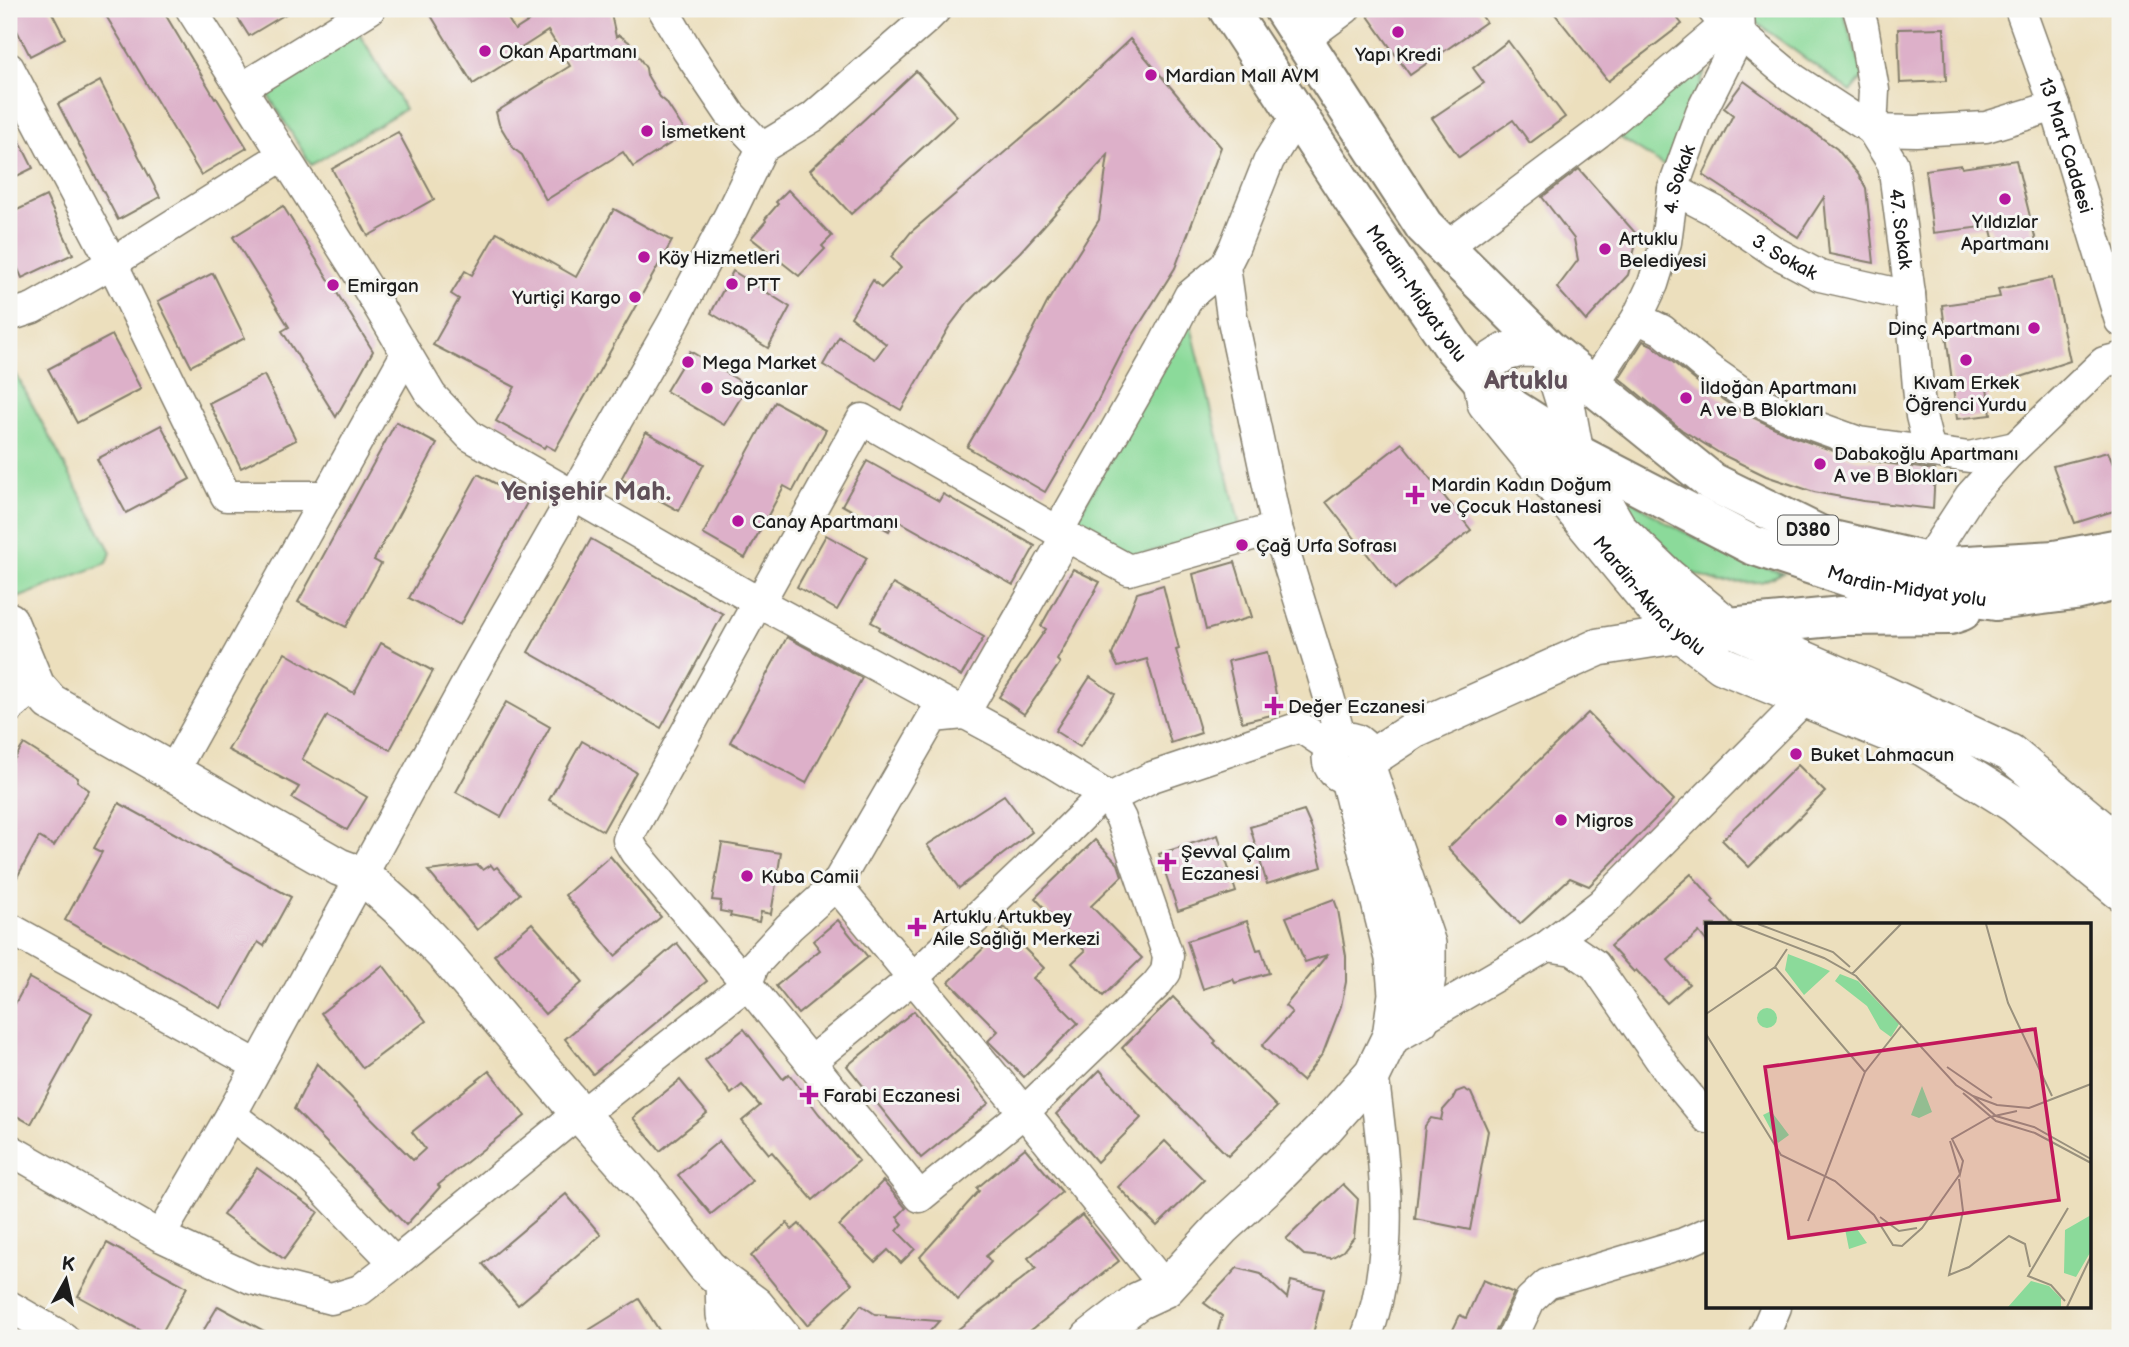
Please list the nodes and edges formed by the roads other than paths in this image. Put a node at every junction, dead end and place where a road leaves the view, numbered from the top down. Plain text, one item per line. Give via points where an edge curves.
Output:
1 (191, 9) edge
2 (370, 9) edge
3 (663, 9) edge
4 (936, 9) edge
5 (1228, 9) edge
6 (1283, 9) edge
7 (1345, 9) edge
8 (1858, 9) edge
9 (2020, 9) edge
10 (1729, 19) edge
11 (1303, 40) junction
12 (9, 68) edge
13 (242, 88) junction
14 (2055, 106) junction
15 (1297, 115) junction
16 (1872, 130) junction
17 (762, 148) junction
18 (282, 156) junction
19 (1673, 189) junction
20 (1445, 248) junction
21 (111, 263) junction
22 (1225, 266) junction
23 (1910, 293) junction
24 (9, 316) edge
25 (1637, 318) junction
26 (2120, 321) edge
27 (1548, 349) junction
28 (406, 354) junction
29 (2120, 358) edge
30 (1593, 385) junction
31 (1484, 391) junction
32 (2015, 447) junction
33 (1930, 452) junction
34 (1575, 453) junction
35 (575, 495) junction
36 (326, 496) junction
37 (1277, 528) junction
38 (1062, 534) junction
39 (2120, 548) edge
40 (1927, 562) junction
41 (2120, 580) edge
42 (1996, 601) junction
43 (758, 602) junction
44 (9, 621) edge
45 (1729, 627) junction
46 (1682, 634) junction
47 (19, 691) edge
48 (1805, 698) junction
49 (964, 714) junction
50 (1344, 759) junction
51 (172, 773) junction
52 (1105, 795) junction
53 (2120, 845) edge
54 (836, 885) junction
55 (357, 886) junction
56 (2120, 891) edge
57 (9, 928) edge
58 (1547, 946) junction
59 (914, 977) junction
60 (747, 984) junction
61 (1406, 1028) junction
62 (810, 1062) junction
63 (257, 1065) junction
64 (1373, 1073) junction
65 (1024, 1112) junction
66 (231, 1115) junction
67 (1706, 1117) edge
68 (573, 1120) junction
69 (9, 1149) edge
70 (1706, 1233) edge
71 (160, 1236) junction
72 (395, 1264) junction
73 (724, 1282) junction
74 (1166, 1287) junction
75 (9, 1306) edge
76 (1776, 1308) edge
77 (64, 1338) edge
78 (721, 1338) edge
79 (736, 1338) edge
80 (782, 1338) edge
81 (1090, 1338) edge
82 (1126, 1338) edge
83 (1366, 1338) edge
84 (1512, 1338) edge
85 (1763, 1338) edge

1 - 13 street
2 - 13 street
3 - 17 street via 730,114
4 - 17 street via 813,117
5 - 15 highway, Mardin-Midyat yolu / D380
6 - 11 highway, Mardin-Midyat yolu / D380
7 - 11 street
8 - 16 street via 1874,90
9 - 14 street, 13 Mart Caddesi
10 - 16 street via 1794,79
10 - 19 street, 4. Sokak
10 - 20 street via 1598,132
11 - 20 highway, Mardin-Midyat yolu / D380 via 1424,226
12 - 21 street
13 - 18 street
14 - 16 street via 1986,127
14 - 26 street, 13 Mart Caddesi
15 - 22 street via 1269,160
15 - 31 highway, Mardin-Midyat yolu / D380
16 - 23 street, 47. Sokak via 1893,164
17 - 35 street via 672,324
18 - 21 street
18 - 28 street
19 - 23 street, 3. Sokak via 1820,276
19 - 25 street, 4. Sokak via 1666,242
20 - 27 highway, Mardin-Midyat yolu / D380
21 - 24 street via 33,308
21 - 36 street via 226,496
22 - 37 street
22 - 38 street via 1189,296
23 - 33 street, 47. Sokak via 1919,396
25 - 30 street, 4. Sokak
25 - 33 street via 1662,330 1749,397 1801,421 1859,442
27 - 30 highway, Mardin-Midyat yolu / D380
27 - 31 main road via 1521,348 1491,361
27 - 34 main road, Mardin-Akıncı yolu
28 - 35 street via 431,395 471,436
28 - 36 street
29 - 32 street via 2104,362
30 - 40 highway, Mardin-Midyat yolu / D380 via 1712,482 1828,539
31 - 34 highway, Mardin-Midyat yolu / D380
31 - 46 main road, Mardin-Akıncı yolu via 1666,622
32 - 33 street via 1969,457
32 - 40 street via 1970,496
34 - 42 highway, Mardin-Midyat yolu / D380 via 1752,545 1860,581
34 - 45 main road, Mardin-Akıncı yolu via 1619,530
35 - 43 street
35 - 55 street
36 - 51 street
37 - 38 street via 1129,570
37 - 50 street
38 - 43 street via 862,419
38 - 49 street
39 - 40 highway, Mardin-Midyat yolu / D380 via 2055,561 1950,566
41 - 42 highway, Mardin-Midyat yolu / D380
42 - 45 highway via 1950,615 1842,617
43 - 49 street
43 - 60 street via 628,840
44 - 47 main road
45 - 46 highway
45 - 53 main road, Mardin-Akıncı yolu via 2010,753
46 - 48 main road, Mardin-Akıncı yolu via 1723,665
46 - 50 main road via 1599,647
47 - 51 main road via 50,702
47 - 55 main road via 48,718
48 - 56 main road, Mardin-Akıncı yolu via 1923,747 2014,804
48 - 58 street via 1601,904
49 - 52 street
49 - 54 street via 933,717
50 - 52 street via 1300,727
50 - 61 main road via 1427,944 1427,977
51 - 55 main road via 339,867
52 - 59 street
52 - 65 street via 1121,819 1168,956 1166,972
54 - 59 street
54 - 60 street via 754,965
55 - 63 street
55 - 68 main road via 406,914 447,957
57 - 63 street
58 - 61 street
58 - 67 street via 1573,950 1595,965 1668,1071
59 - 62 street
59 - 65 street
60 - 62 street
60 - 68 street
61 - 64 main road
62 - 65 street via 920,1198
63 - 66 street
64 - 74 main road via 1321,1132
64 - 83 street via 1384,1165 1384,1269
65 - 74 street
66 - 71 street
66 - 72 street via 309,1174
68 - 72 street
68 - 73 main road via 644,1186
68 - 78 main road via 644,1213 711,1315
69 - 71 street
70 - 84 street via 1548,1284 1530,1300
71 - 72 street via 252,1279 331,1299 360,1290
73 - 79 main road via 725,1315
73 - 80 main road via 755,1305
74 - 81 main road via 1138,1301
74 - 82 main road via 1159,1312
75 - 77 street
76 - 85 street

